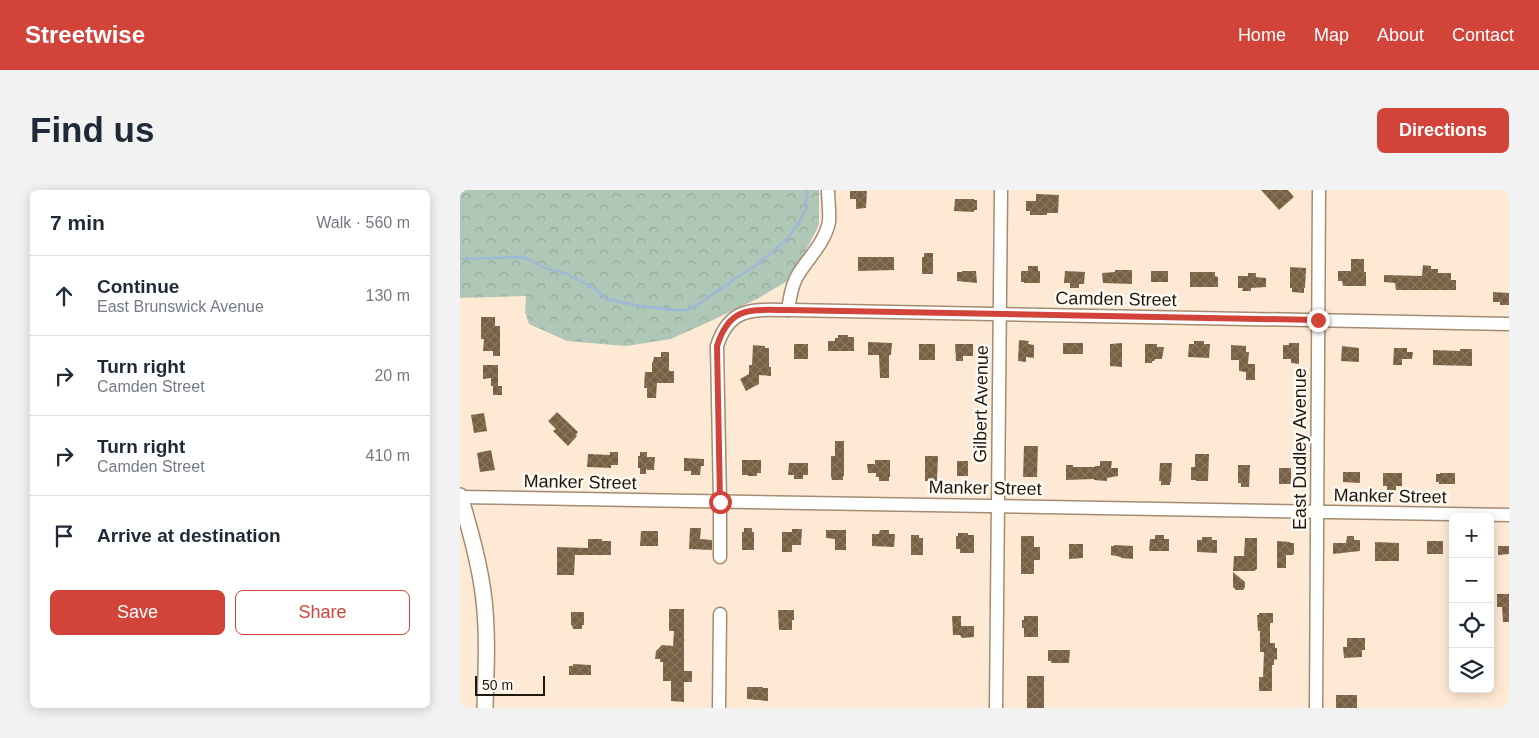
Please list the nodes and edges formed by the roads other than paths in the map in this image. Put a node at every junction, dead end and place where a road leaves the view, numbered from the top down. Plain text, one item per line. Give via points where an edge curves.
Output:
1 (828, 190) edge
2 (1001, 190) edge
3 (1318, 190) edge
4 (788, 310) junction
5 (1000, 314) junction
6 (1318, 320) junction
7 (1509, 324) edge
8 (460, 496) edge
9 (720, 502) junction
10 (997, 506) junction
11 (1318, 512) junction
12 (1509, 515) edge
13 (720, 557) dead end
14 (720, 614) dead end
15 (485, 708) edge
16 (719, 708) edge
17 (996, 708) edge
18 (1316, 708) edge

1 - 4 street via 829,222 813,256 798,274
2 - 5 street, Gilbert Avenue
3 - 6 street, East Dudley Avenue
4 - 5 street, Camden Street
4 - 9 street, Camden Street via 748,311 735,317 727,324 717,346
5 - 6 street, Camden Street
5 - 10 street, Gilbert Avenue
6 - 7 street, Camden Street
6 - 11 street, East Dudley Avenue
8 - 9 street, Manker Street
8 - 15 main road via 475,548 484,599
9 - 10 street, Manker Street
9 - 13 street
10 - 11 street, Manker Street
10 - 17 street, Gilbert Avenue
11 - 12 street, Manker Street
11 - 18 street, East Dudley Avenue
14 - 16 street

